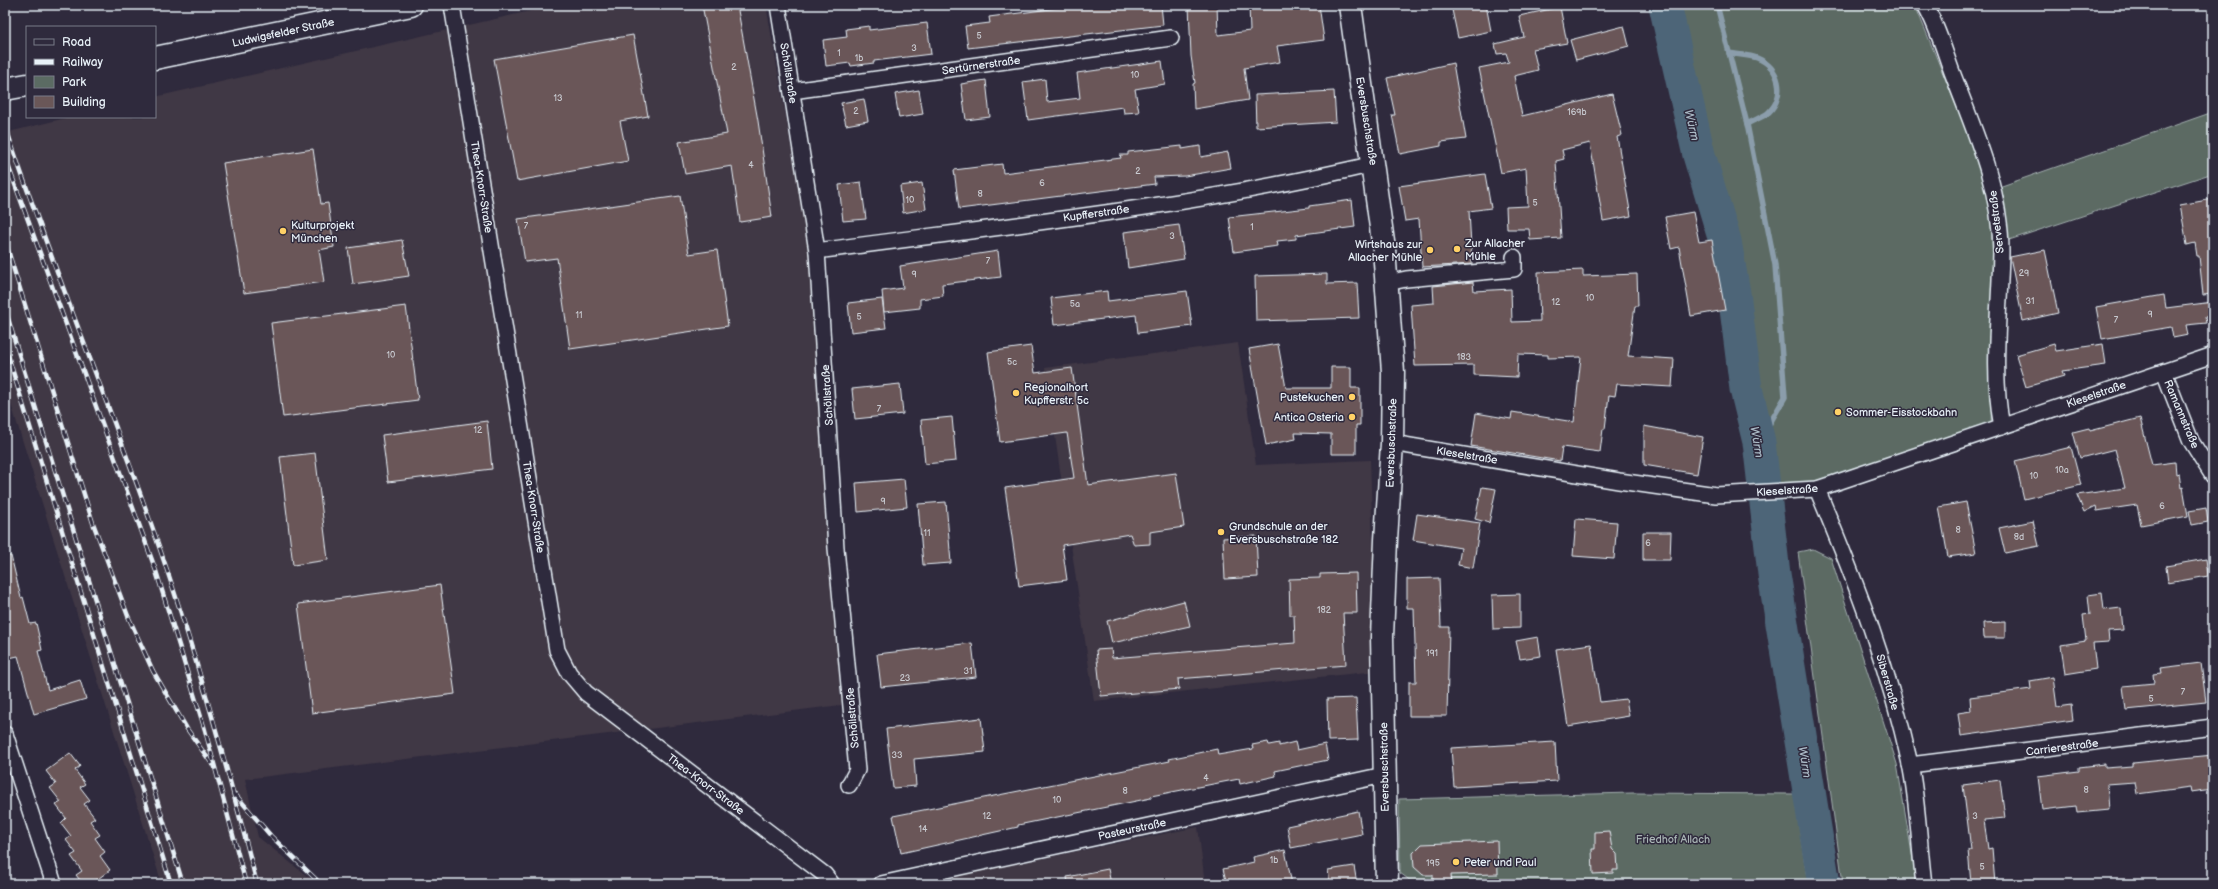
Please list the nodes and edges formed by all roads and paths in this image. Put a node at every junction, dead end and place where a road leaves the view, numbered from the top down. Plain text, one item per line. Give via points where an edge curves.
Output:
1 (411, 5) edge
2 (452, 5) edge
3 (778, 5) edge
4 (1350, 5) edge
5 (1925, 5) edge
6 (1171, 38) dead end
7 (156, 58) edge
8 (26, 85) edge
9 (5, 90) edge
10 (792, 91) junction
11 (1374, 164) junction
12 (817, 251) junction
13 (1514, 257) dead end
14 (1387, 283) junction
15 (2213, 355) edge
16 (2164, 372) junction
17 (2002, 427) junction
18 (1392, 443) junction
19 (2213, 476) edge
20 (1817, 489) junction
21 (2213, 727) edge
22 (5, 734) edge
23 (1910, 766) junction
24 (1384, 775) junction
25 (849, 785) dead end
26 (1389, 883) edge
27 (54, 884) edge
28 (832, 884) edge
29 (881, 884) edge
30 (1924, 884) edge

1 - 7 main road, Ludwigsfelder Straße
2 - 28 street, Thea-Knorr-Straße via 557,650 569,673 586,693 825,875
3 - 10 street, Schöllstraße
4 - 11 main road, Eversbuschstraße
5 - 17 street, Servetstraße via 1984,156 1995,199 2001,250 1997,352 1999,413
6 - 10 street, Sertürnerstraße
8 - 9 main road
10 - 12 street, Schöllstraße
11 - 12 street, Kupfferstraße via 1226,195
11 - 14 main road, Eversbuschstraße
12 - 25 street, Schöllstraße via 836,548 857,770
13 - 14 street via 1514,269
14 - 18 main road, Eversbuschstraße via 1392,372
15 - 16 street, Kleselstraße
16 - 17 street, Kleselstraße
16 - 19 street, Ramannstraße via 2191,440
17 - 20 street, Kleselstraße
18 - 20 street, Kleselstraße via 1709,494
18 - 24 main road, Eversbuschstraße via 1382,636
20 - 23 street, Siberstraße via 1869,618 1889,682
21 - 23 street, Carrierestraße
22 - 27 street
23 - 30 street, Siberstraße
24 - 26 main road, Eversbuschstraße
24 - 29 street, Pasteurstraße

